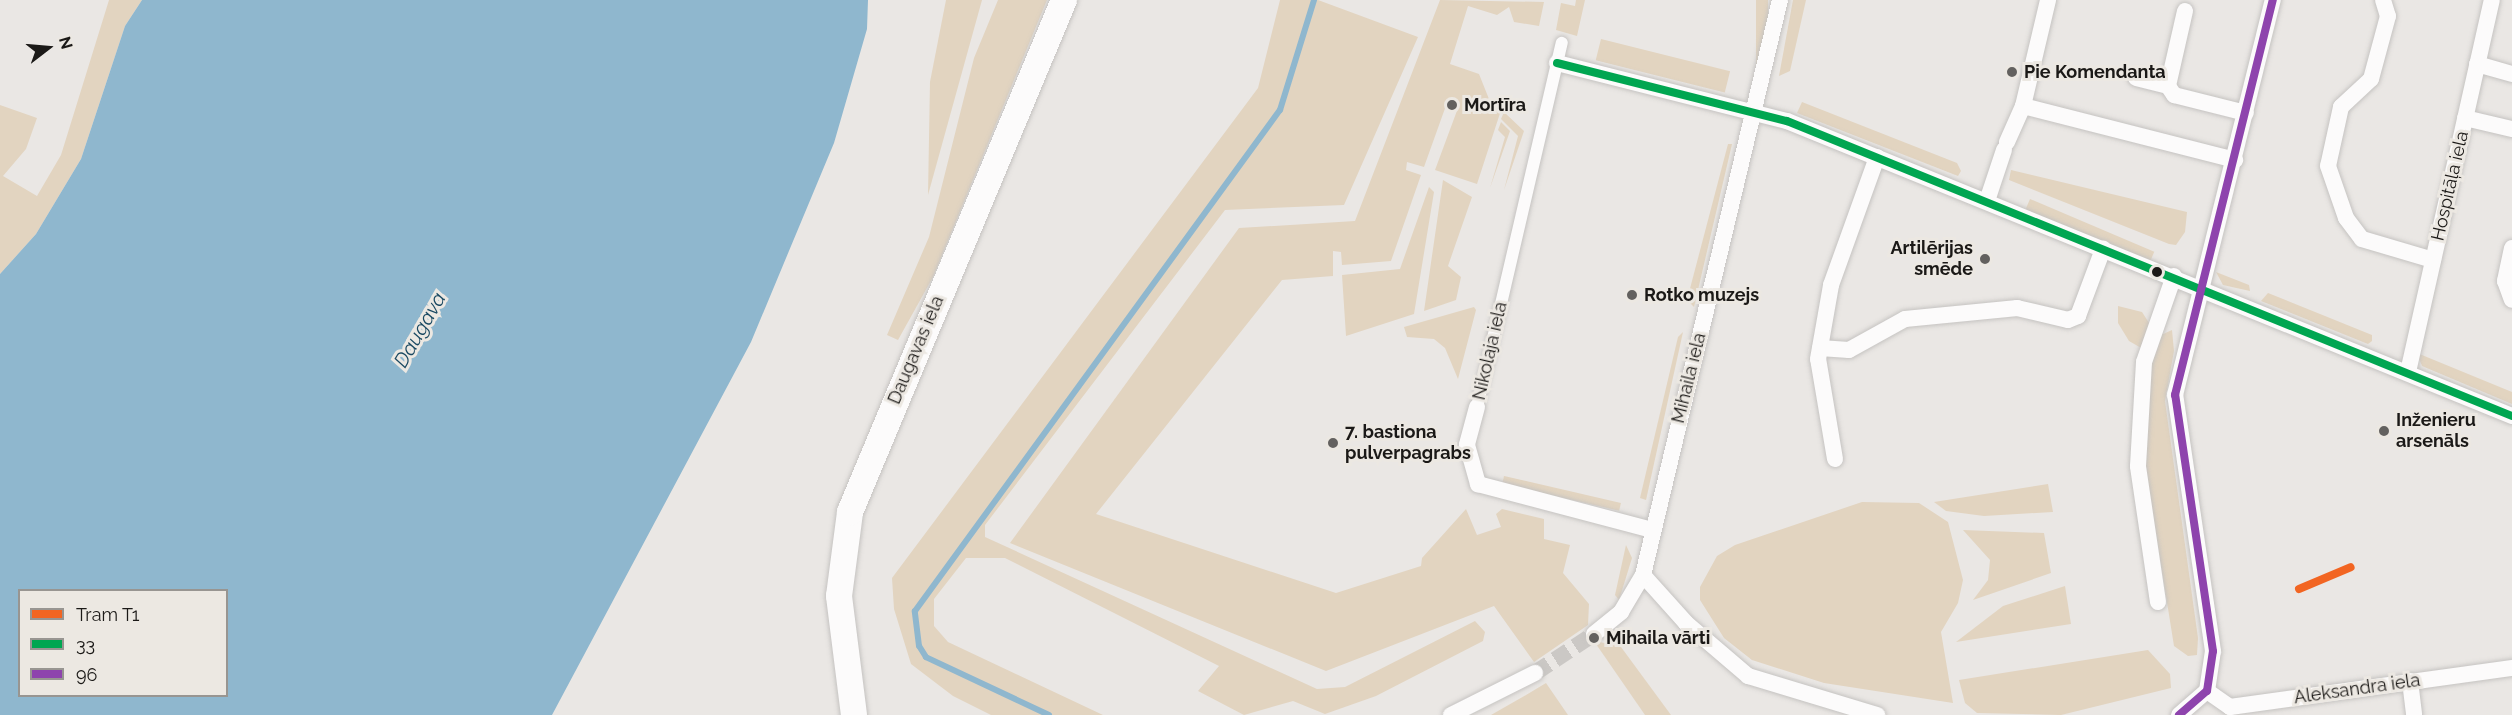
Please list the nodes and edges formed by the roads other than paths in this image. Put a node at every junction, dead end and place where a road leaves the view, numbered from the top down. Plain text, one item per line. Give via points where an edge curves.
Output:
1 (1064, 0) edge
2 (1780, 0) edge
3 (2048, 0) edge
4 (2273, 0) edge
5 (2383, 0) edge
6 (2492, 0) edge
7 (2185, 11) dead end
8 (1562, 42) dead end
9 (1557, 63) junction
10 (2477, 64) junction
11 (2512, 74) edge
12 (2136, 78) dead end
13 (2168, 86) junction
14 (2023, 106) junction
15 (1755, 111) junction
16 (2246, 113) junction
17 (2465, 118) junction
18 (2512, 129) edge
19 (1878, 157) junction
20 (2235, 160) junction
21 (1987, 201) junction
22 (2512, 248) edge
23 (2103, 249) junction
24 (2433, 260) junction
25 (2174, 276) junction
26 (2203, 286) junction
27 (2512, 300) edge
28 (1820, 348) junction
29 (2408, 372) junction
30 (1477, 407) joint
31 (2512, 416) edge
32 (1835, 459) dead end
33 (1652, 530) junction
34 (1643, 575) junction
35 (2158, 602) dead end
36 (1594, 634) tunnel mouth
37 (2512, 668) edge
38 (1535, 673) tunnel mouth
39 (2410, 681) junction
40 (2207, 691) junction
41 (854, 715) edge
42 (1451, 715) edge
43 (1877, 715) edge
44 (2179, 715) edge
45 (2414, 715) edge

1 - 41 main road, Daugavas iela via 850,513 839,596
2 - 15 street, Mihaila iela
3 - 14 street
4 - 16 street
5 - 24 street via 2388,16 2371,79 2341,107 2328,166 2346,218 2362,239
6 - 10 street, Hospitāļa iela
7 - 13 street
8 - 9 street, Nikolaja iela
9 - 15 street
9 - 30 street, Nikolaja iela
10 - 11 street
10 - 17 street, Hospitāļa iela
12 - 13 street
13 - 16 street via 2174,95
14 - 20 street
14 - 21 street
15 - 19 street
15 - 33 street, Mihaila iela
16 - 20 street
17 - 18 street
17 - 24 street, Hospitāļa iela
19 - 21 street
19 - 28 street via 1831,285
20 - 26 street
21 - 23 street
22 - 27 street via 2505,281
23 - 25 street
23 - 28 street via 2078,316 2068,320 2017,308 1905,319 1849,351
24 - 29 street, Hospitāļa iela
25 - 26 street
25 - 35 street via 2144,362 2138,466
26 - 29 street
26 - 40 street via 2175,395 2213,651
28 - 32 street
29 - 31 street
30 - 33 street, Nikolaja iela via 1467,445 1478,484
33 - 34 street, Mihaila iela
34 - 36 street, Mihaila iela via 1622,612
34 - 43 street via 1686,623 1748,676
37 - 39 street, Aleksandra iela
38 - 42 street
39 - 40 street, Aleksandra iela via 2230,706
39 - 45 street
40 - 44 street

